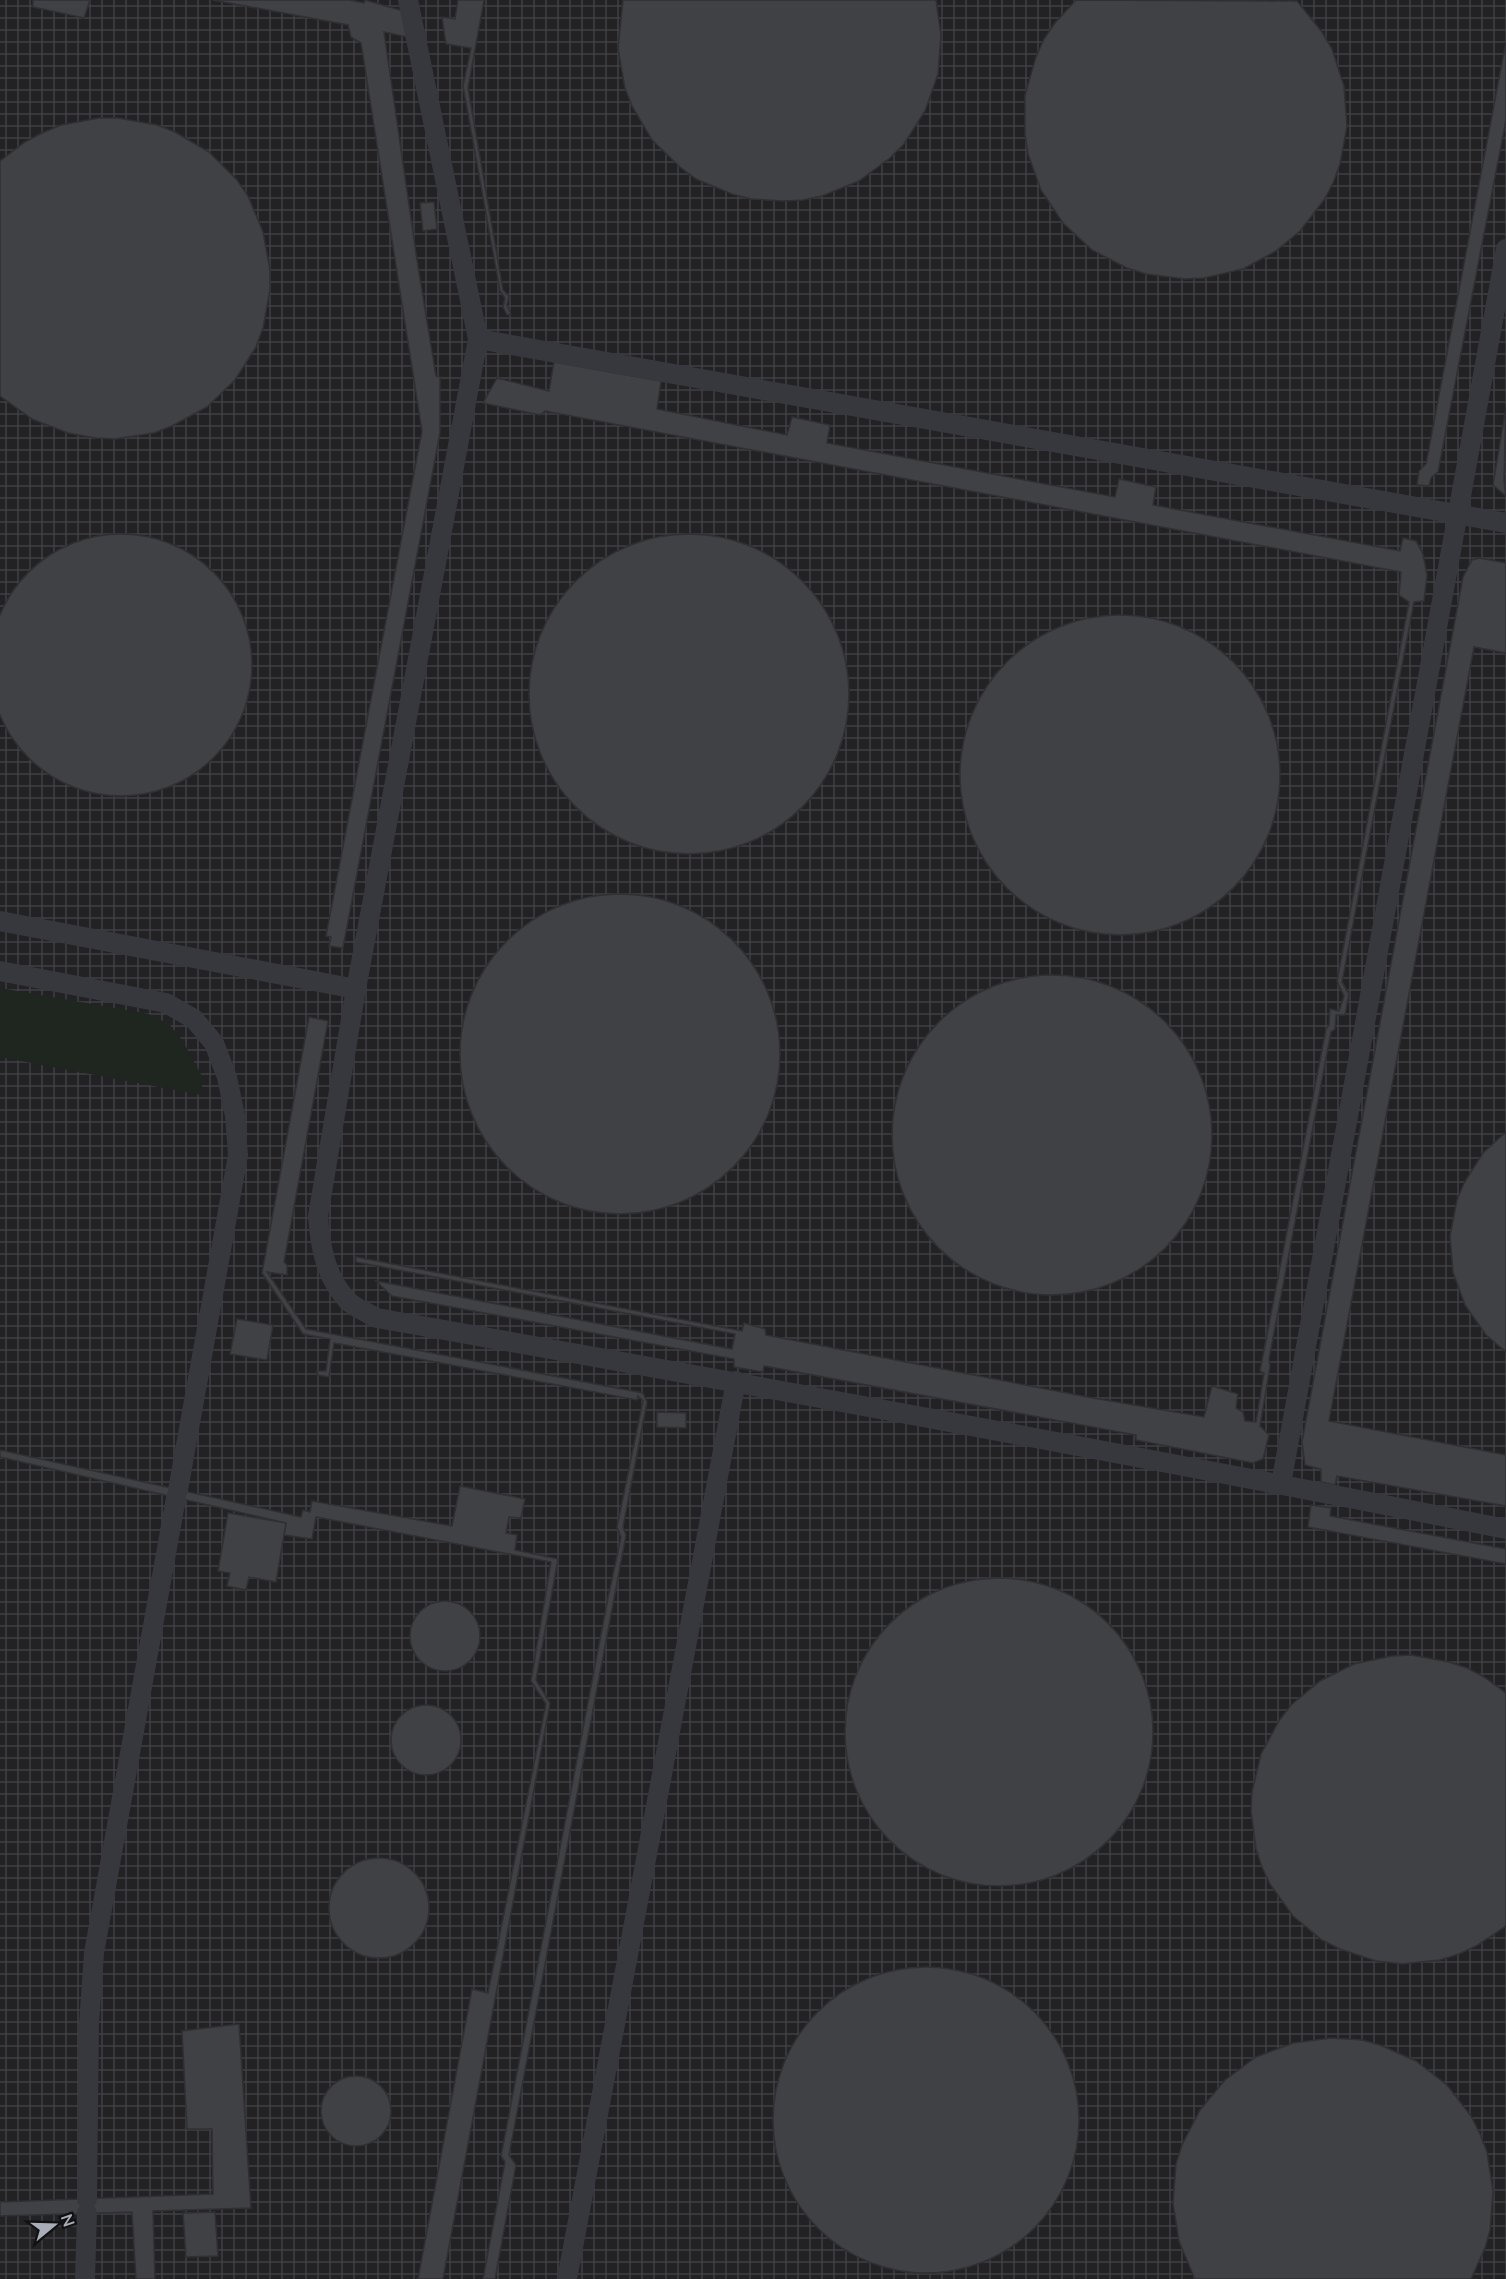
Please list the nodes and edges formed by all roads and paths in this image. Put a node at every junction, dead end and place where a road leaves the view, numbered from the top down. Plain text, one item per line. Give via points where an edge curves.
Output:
1 (408, 0) edge
2 (1506, 249) edge
3 (478, 339) junction
4 (1457, 514) junction
5 (1506, 523) edge
6 (0, 921) edge
7 (0, 971) edge
8 (356, 989) junction
9 (735, 1381) junction
10 (1281, 1484) junction
11 (1506, 1529) edge
12 (85, 2279) edge
13 (567, 2279) edge

1 - 3 lane
2 - 4 lane
3 - 4 lane
3 - 8 lane
4 - 5 lane
4 - 10 lane
6 - 8 lane
7 - 12 lane via 166,1003 194,1019 214,1043 236,1116 238,1155 94,1953 89,2024
8 - 9 lane via 318,1216 320,1247 333,1279 349,1302 377,1318
9 - 10 lane
9 - 13 lane
10 - 11 lane

